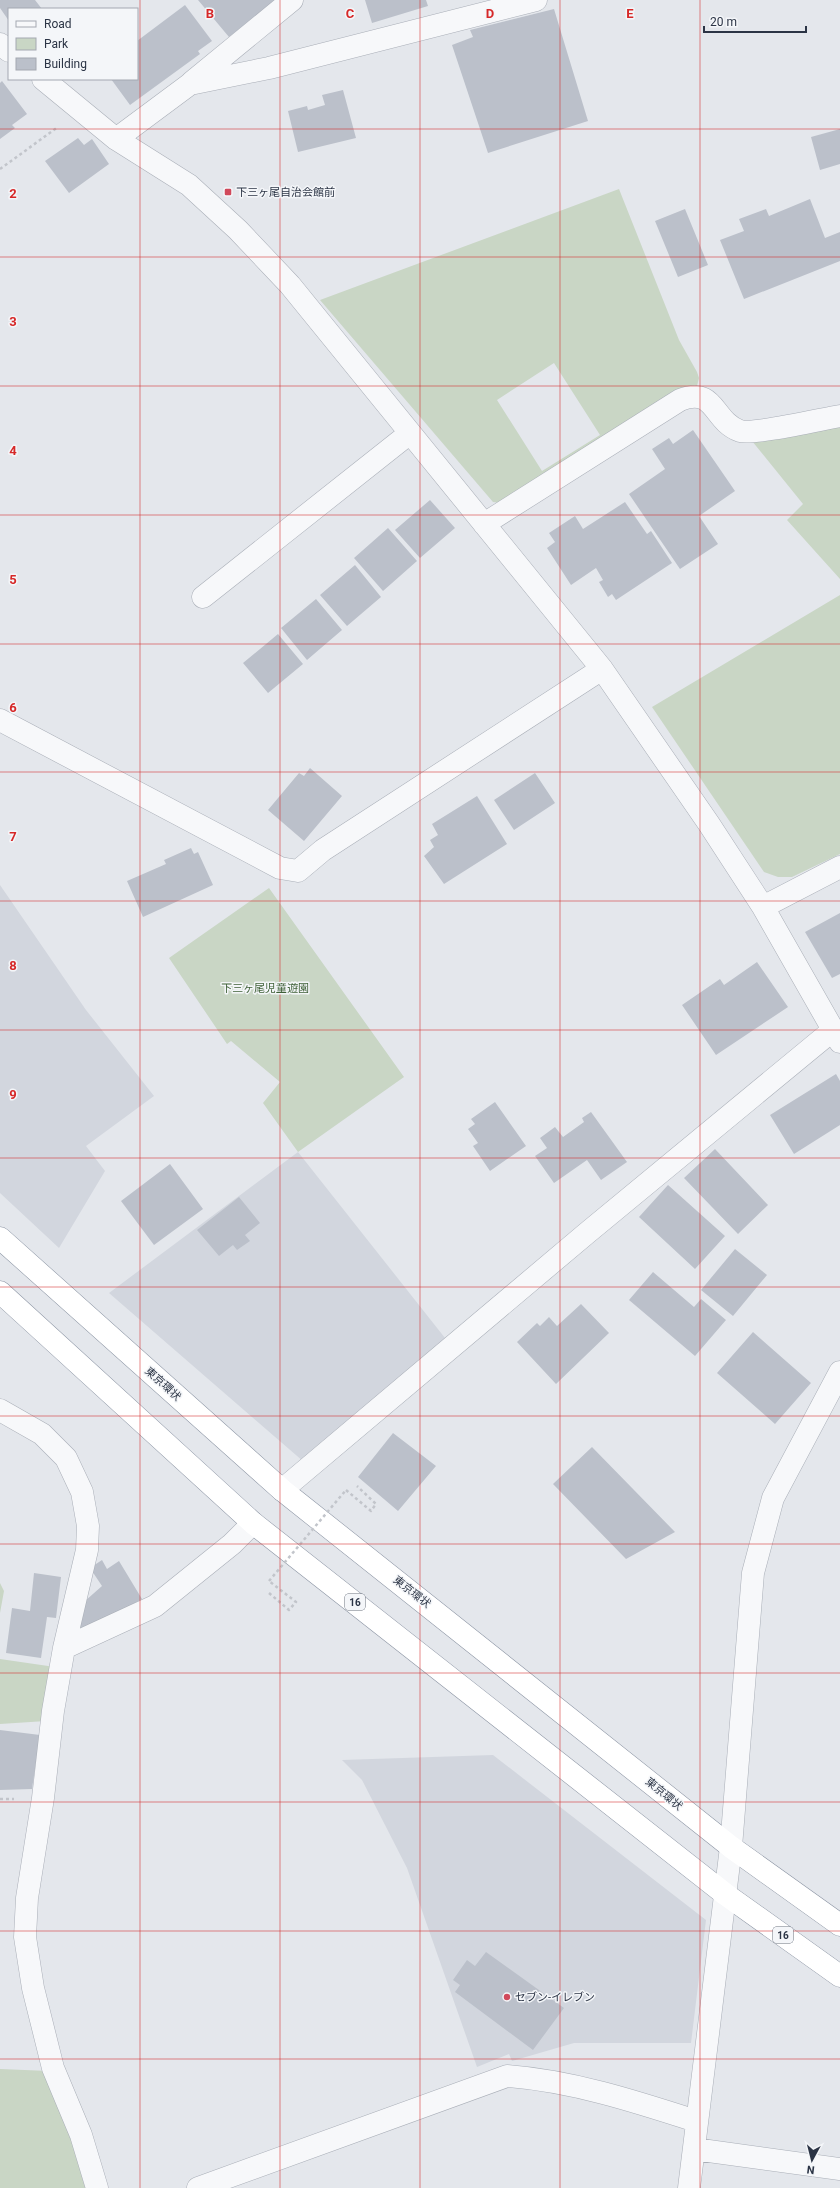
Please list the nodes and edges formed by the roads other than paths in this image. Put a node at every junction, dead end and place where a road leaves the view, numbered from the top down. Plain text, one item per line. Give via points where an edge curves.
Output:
1 (292, 0) edge
2 (536, 0) edge
3 (0, 44) edge
4 (8, 50) edge
5 (44, 80) edge
6 (190, 84) junction
7 (116, 139) junction
8 (840, 416) edge
9 (410, 433) junction
10 (484, 524) junction
11 (203, 597) dead end
12 (602, 669) junction
13 (0, 720) edge
14 (840, 867) edge
15 (763, 907) junction
16 (837, 1036) edge
17 (0, 1238) edge
18 (0, 1292) edge
19 (840, 1372) edge
20 (0, 1410) edge
21 (282, 1490) junction
22 (253, 1522) junction
23 (64, 1648) junction
24 (731, 1847) junction
25 (725, 1894) junction
26 (840, 1925) edge
27 (840, 1976) edge
28 (696, 2121) junction
29 (694, 2149) junction
30 (840, 2169) edge
31 (97, 2188) edge
32 (198, 2188) edge
33 (689, 2188) edge

1 - 6 street
2 - 6 street via 269,68
3 - 4 street
5 - 7 street
6 - 7 street
7 - 9 street via 189,185 238,230 290,285
8 - 10 street via 747,433 728,425 705,398 692,395 680,400
9 - 10 street
9 - 11 street
10 - 12 street
12 - 13 street via 323,850 298,871 280,868
12 - 15 street
14 - 15 street
15 - 16 street
16 - 21 street via 593,1228
17 - 21 highway, 東京環状
18 - 22 highway, 16
19 - 24 street via 773,1498 753,1573
20 - 23 street via 42,1434 66,1458 82,1492 88,1526 87,1550
21 - 24 highway, 東京環状
22 - 23 street via 232,1544 154,1606
22 - 25 highway, 16
23 - 31 street via 27,1898 25,1937 33,1988 54,2068 81,2135
24 - 25 street
24 - 26 highway, 東京環状
25 - 27 highway, 16
25 - 28 street
28 - 29 street
28 - 32 street via 607,2094 541,2079 507,2076
29 - 30 street
29 - 33 street

